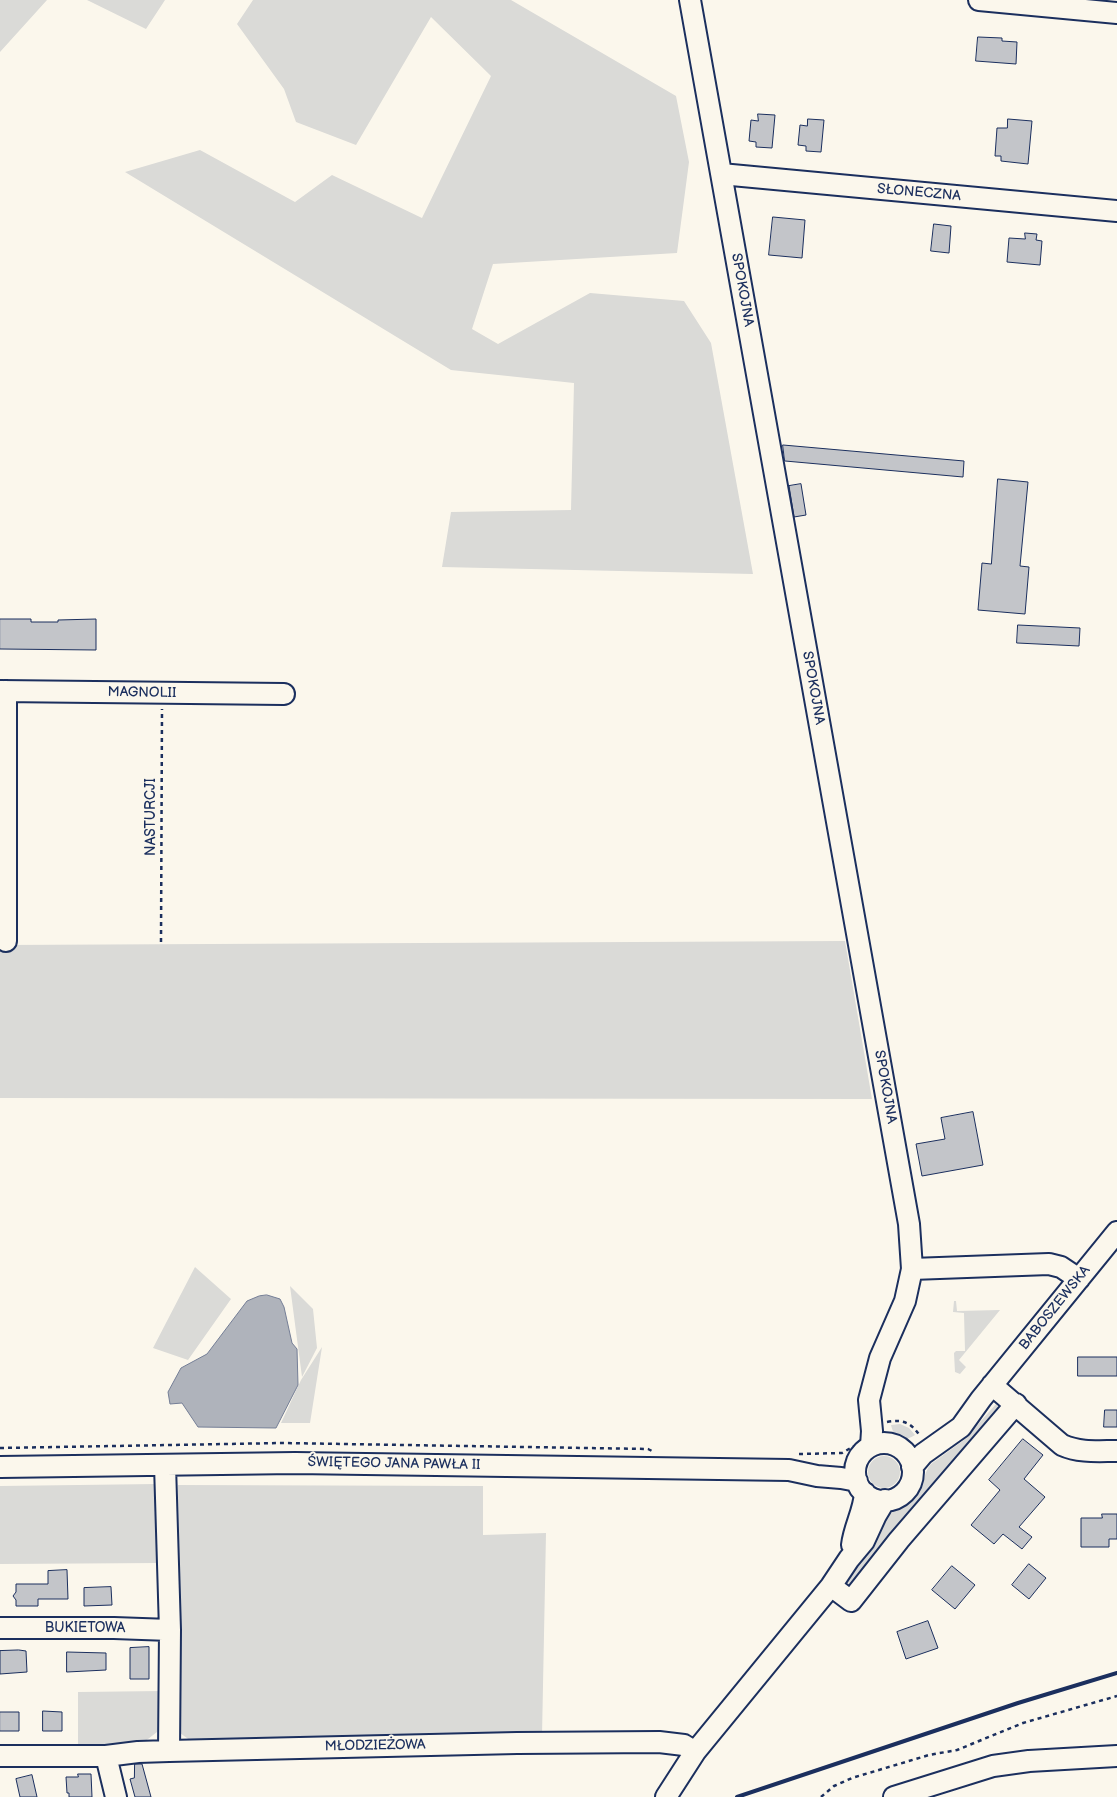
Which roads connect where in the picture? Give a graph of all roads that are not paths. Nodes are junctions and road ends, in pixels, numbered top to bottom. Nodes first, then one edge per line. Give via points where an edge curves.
1 (690, 0) edge
2 (979, 0) edge
3 (1117, 13) edge
4 (721, 174) junction
5 (1117, 211) edge
6 (3, 691) edge
7 (284, 694) dead end
8 (6, 942) dead end
9 (1117, 1232) edge
10 (912, 1269) junction
11 (1079, 1279) junction
12 (992, 1385) junction
13 (1016, 1404) junction
14 (973, 1409) junction
15 (880, 1449) junction
16 (1117, 1451) edge
17 (789, 1462) junction
18 (165, 1465) junction
19 (0, 1467) edge
20 (912, 1467) junction
21 (861, 1487) junction
22 (885, 1500) junction
23 (849, 1559) junction
24 (830, 1586) junction
25 (0, 1628) edge
26 (170, 1630) junction
27 (169, 1751) junction
28 (695, 1752) junction
29 (0, 1756) edge
30 (106, 1756) junction
31 (1117, 1756) edge
32 (116, 1797) edge
33 (666, 1797) edge
34 (894, 1797) edge

1 - 4 street, SPOKOJNA
2 - 3 street
4 - 5 street, SŁONECZNA
4 - 10 street, SPOKOJNA via 906,1204
6 - 7 street, MAGNOLII
6 - 8 street
9 - 11 street, BABOSZEWSKA
10 - 11 street via 1049,1264 1061,1267
10 - 15 street, SPOKOJNA via 905,1301 880,1358 869,1400 878,1423
11 - 12 street, BABOSZEWSKA
12 - 13 street
12 - 14 street, BABOSZEWSKA
13 - 16 street via 1062,1445 1073,1450
13 - 24 street via 851,1601
14 - 15 street, BABOSZEWSKA via 909,1445
14 - 20 street, BABOSZEWSKA via 961,1427 923,1454
15 - 17 street, ŚWIĘTEGO JANA PAWŁA II via 838,1464
15 - 20 street via 910,1460
15 - 21 street via 856,1467
17 - 18 street, ŚWIĘTEGO JANA PAWŁA II
17 - 21 street, ŚWIĘTEGO JANA PAWŁA II via 817,1476 849,1479
18 - 19 street, ŚWIĘTEGO JANA PAWŁA II
18 - 26 street
20 - 22 street via 906,1490 893,1499
21 - 22 street via 870,1497
21 - 23 street via 862,1510
22 - 23 street via 864,1541
23 - 24 street
24 - 28 street
25 - 26 street, BUKIETOWA
26 - 27 street
27 - 28 street, MŁODZIEŻOWA via 659,1742 684,1745
27 - 30 street, MŁODZIEŻOWA
28 - 33 street
29 - 30 street, MŁODZIEŻOWA
30 - 32 street
31 - 34 street via 993,1766

